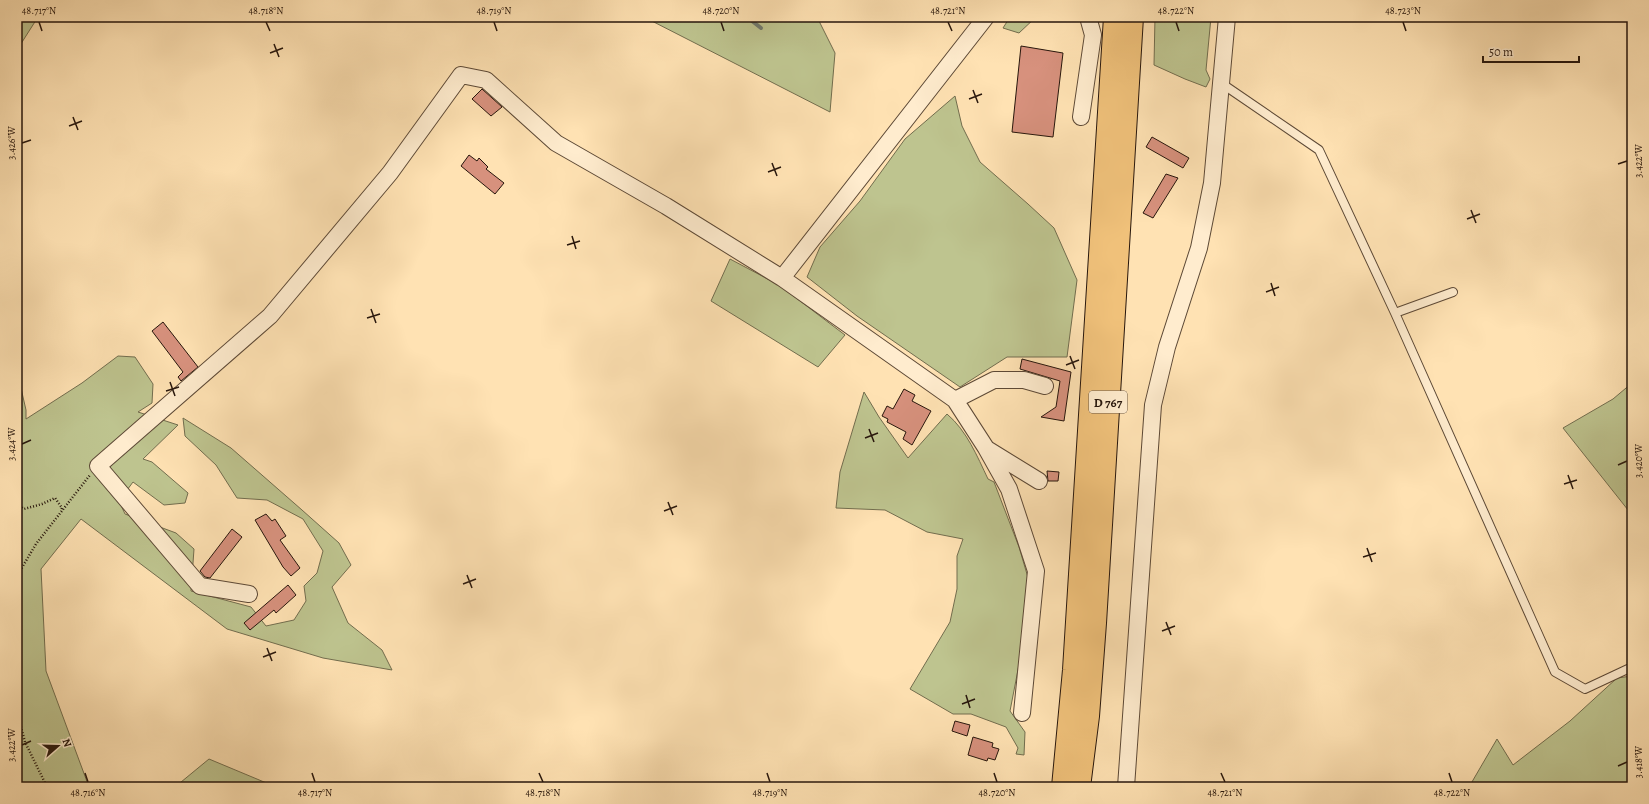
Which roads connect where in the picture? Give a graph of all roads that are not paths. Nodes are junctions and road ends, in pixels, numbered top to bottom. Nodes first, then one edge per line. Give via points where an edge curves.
1 (986, 17) edge
2 (1088, 17) edge
3 (1115, 17) edge
4 (1132, 17) edge
5 (1227, 17) edge
6 (1221, 83) junction
7 (1081, 117) dead end
8 (782, 278) junction
9 (1453, 292) dead end
10 (1395, 313) junction
11 (1045, 386) dead end
12 (955, 400) junction
13 (986, 448) junction
14 (1039, 481) dead end
15 (249, 594) dead end
16 (1632, 667) edge
17 (1022, 713) dead end
18 (1062, 787) edge
19 (1080, 787) edge
20 (1126, 787) edge

1 - 8 street
2 - 7 street via 1093,35
3 - 18 highway, D 767 via 1074,670
4 - 19 highway, D 767 via 1095,623
5 - 6 street
6 - 10 lane via 1319,150
6 - 20 street via 1212,183 1199,248 1167,347 1153,405
8 - 12 street
8 - 15 street via 666,206 556,143 486,80 461,75 390,173 270,316 98,466 200,586
9 - 10 lane
10 - 16 lane via 1555,672 1585,689
11 - 12 street via 1024,380 994,380
12 - 13 street
13 - 14 street
13 - 17 street via 1008,489 1036,571

